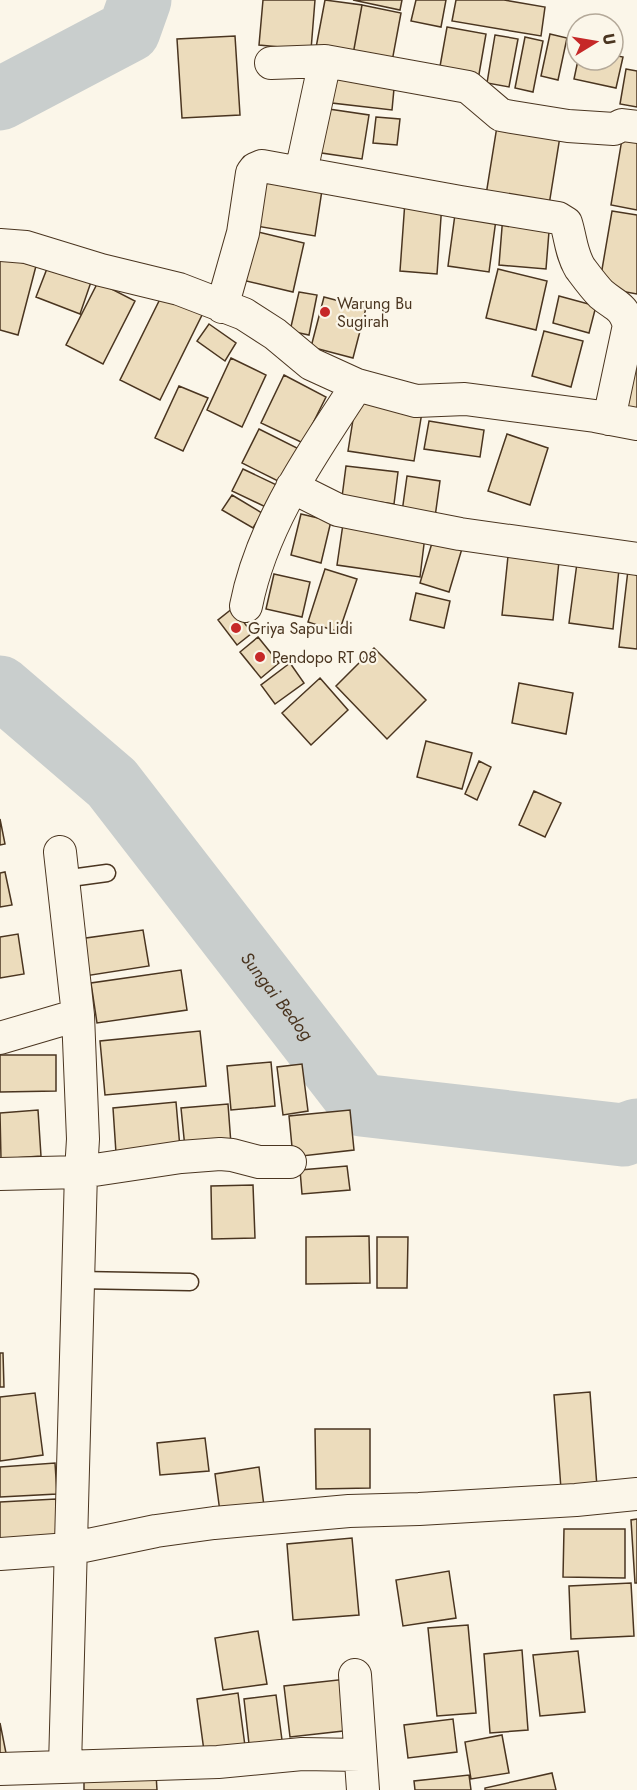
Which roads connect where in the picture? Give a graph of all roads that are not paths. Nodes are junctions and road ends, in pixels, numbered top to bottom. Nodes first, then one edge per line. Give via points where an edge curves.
1 (325, 61) junction
2 (272, 63) dead end
3 (637, 126) edge
4 (301, 172) junction
5 (0, 245) edge
6 (222, 307) junction
7 (357, 385) junction
8 (623, 422) edge
9 (292, 488) junction
10 (637, 559) edge
11 (246, 606) dead end
12 (61, 866) joint
13 (107, 873) dead end
14 (78, 1015) junction
15 (0, 1038) edge
16 (290, 1162) dead end
17 (81, 1172) junction
18 (0, 1174) edge
19 (78, 1280) junction
20 (190, 1282) dead end
21 (637, 1494) edge
22 (69, 1549) junction
23 (0, 1554) edge
24 (355, 1675) dead end
25 (360, 1755) junction
26 (65, 1766) junction
27 (0, 1769) edge
28 (0, 1776) edge
29 (32, 1779) edge
30 (363, 1790) edge

1 - 2 street
1 - 3 street via 468,87 501,115 568,126
1 - 4 street
4 - 6 street via 270,166 255,169 243,233
4 - 8 street via 558,218 566,223 572,253 581,268 602,294 626,314 629,325
5 - 6 street via 26,247 158,283
6 - 7 street via 244,314 311,364
7 - 8 street via 416,401 465,399
7 - 9 street
9 - 10 street via 338,510 460,534
9 - 11 street via 263,544
12 - 13 lane
12 - 14 street
14 - 15 street
14 - 17 street
16 - 17 street via 259,1162 220,1154
17 - 18 street
17 - 19 street
19 - 20 lane
19 - 22 street
21 - 22 street via 214,1523
22 - 23 street
22 - 26 street
24 - 25 street
25 - 26 street via 302,1754 218,1762
25 - 30 street
26 - 29 street
27 - 28 street
27 - 29 street

